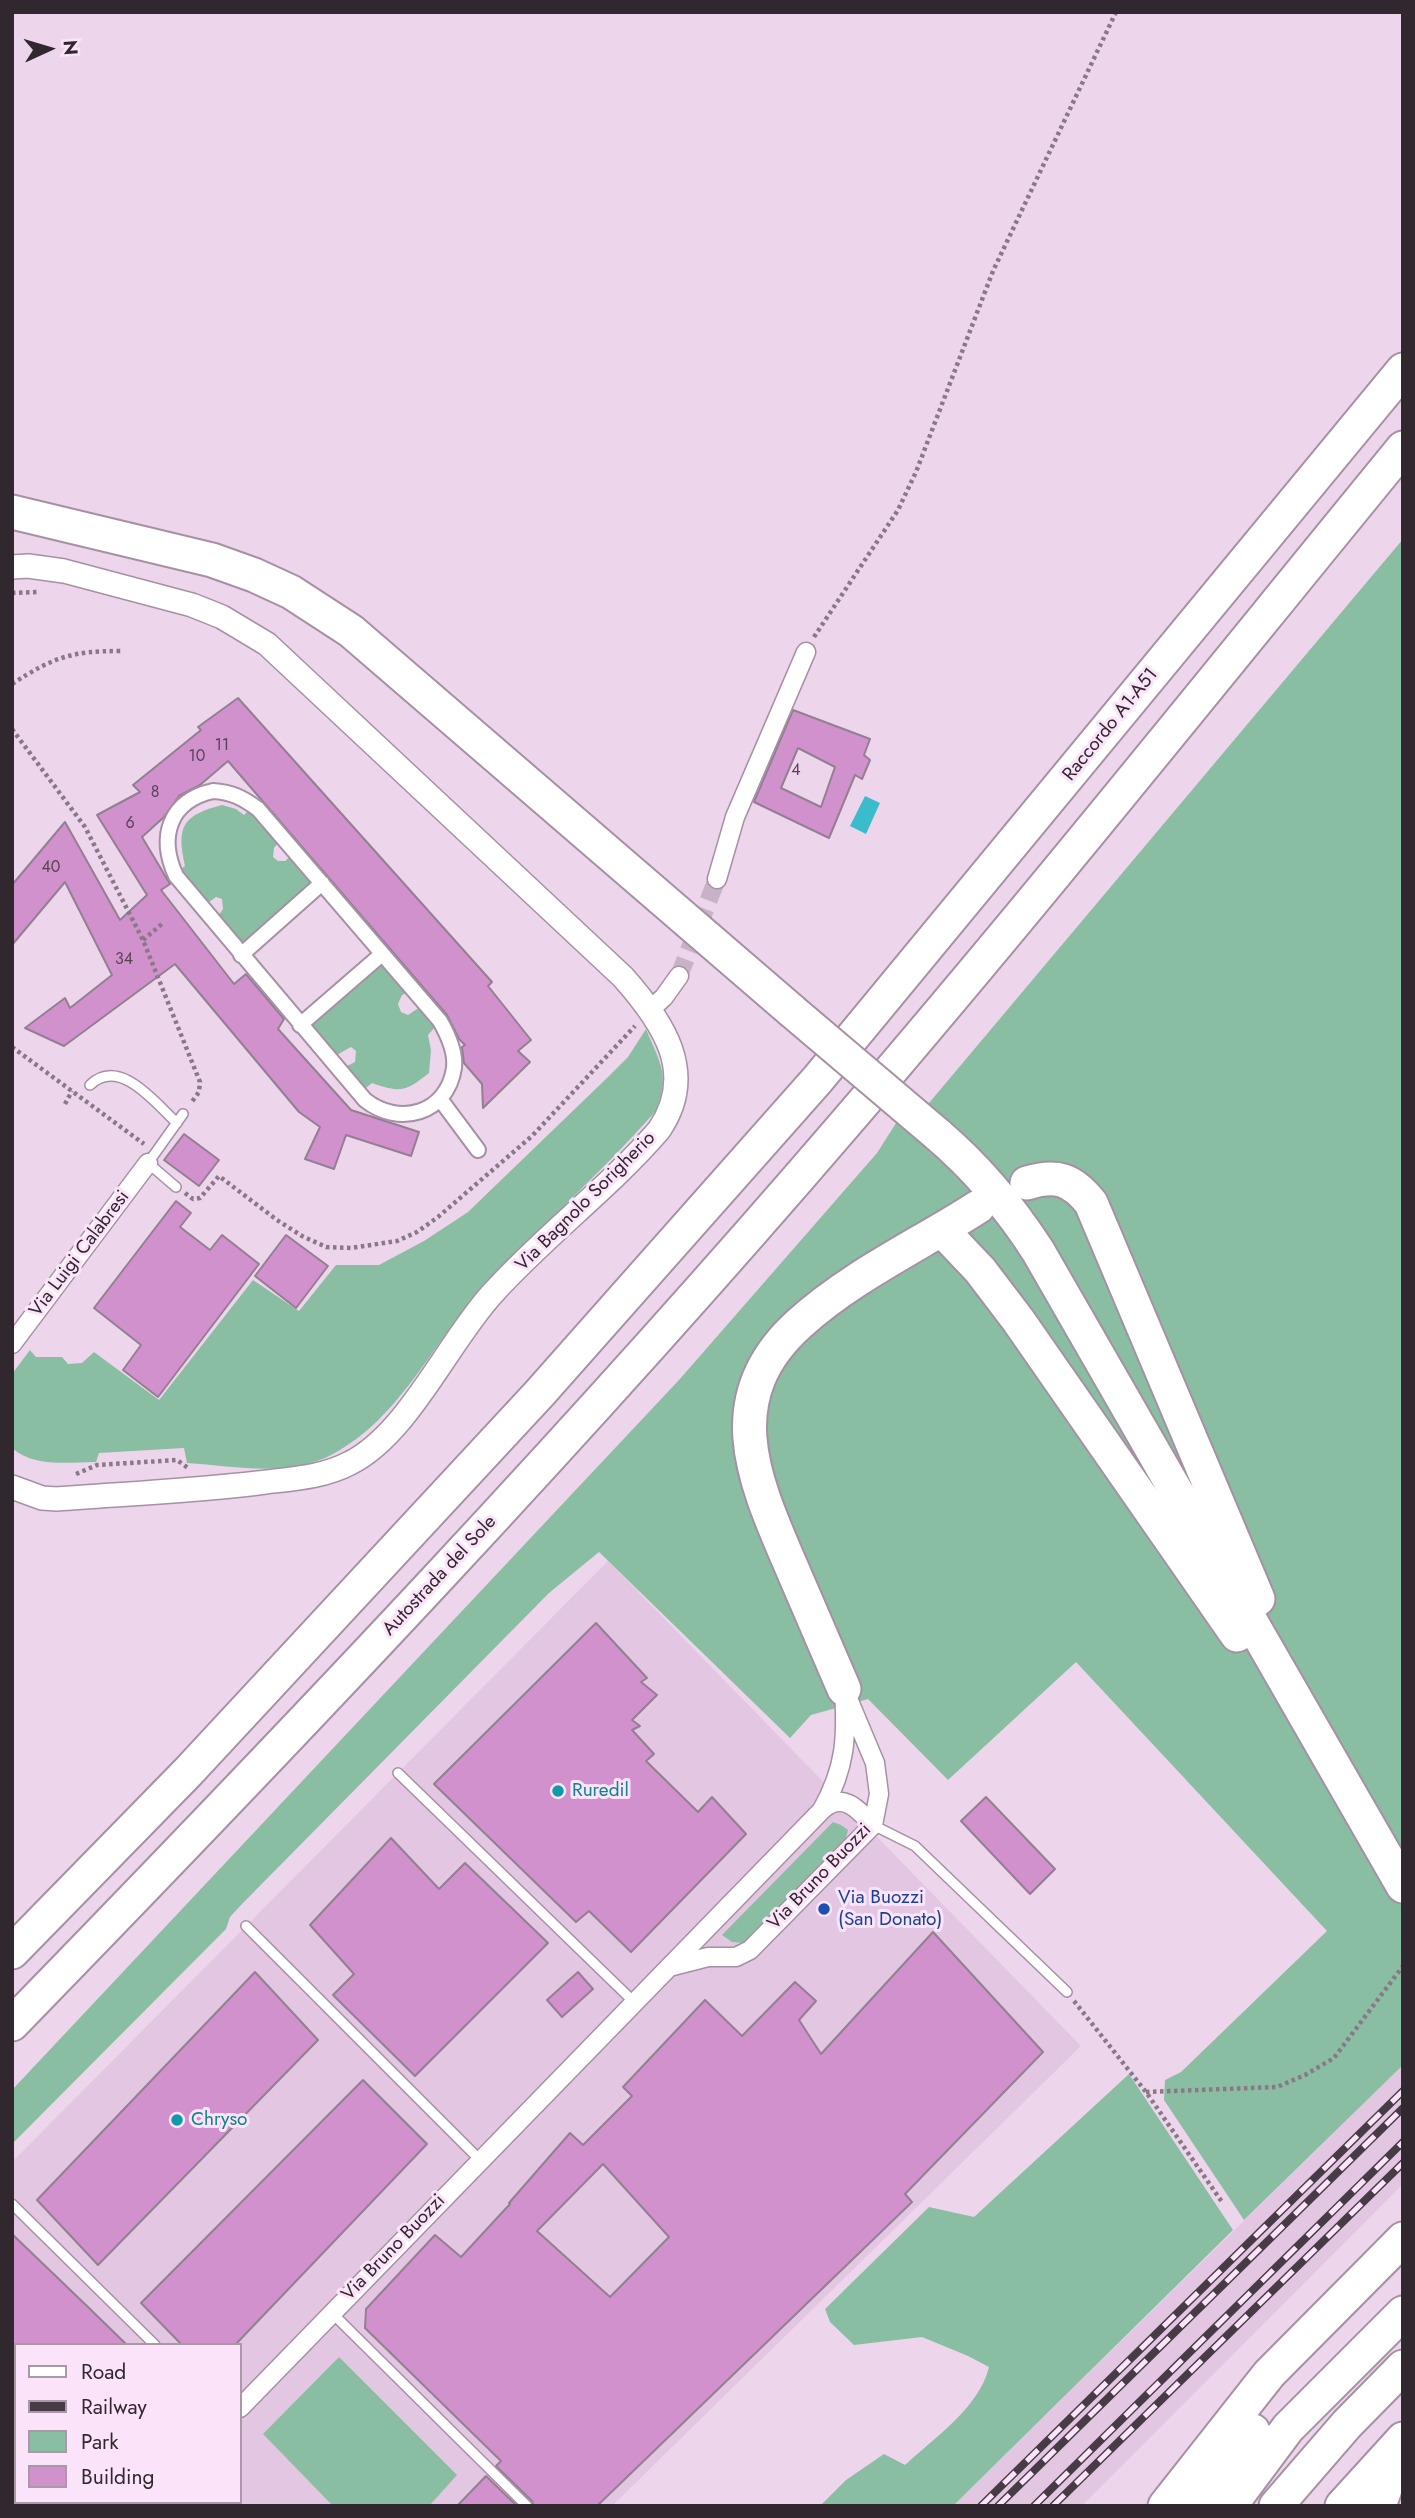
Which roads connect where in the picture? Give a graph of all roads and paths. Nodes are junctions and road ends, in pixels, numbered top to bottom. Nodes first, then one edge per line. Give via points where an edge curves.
1 (1116, 12) edge
2 (1403, 370) edge
3 (1403, 448) edge
4 (15, 512) edge
5 (12, 567) edge
6 (12, 593) edge
7 (47, 593) dead end
8 (121, 651) dead end
9 (806, 652) joint
10 (12, 684) edge
11 (12, 729) edge
12 (717, 879) tunnel mouth
13 (322, 883) junction
14 (163, 923) dead end
15 (143, 940) junction
16 (382, 954) junction
17 (242, 955) junction
18 (679, 976) tunnel mouth
19 (642, 1013) junction
20 (300, 1025) junction
21 (90, 1085) dead end
22 (72, 1091) dead end
23 (440, 1099) junction
24 (65, 1104) dead end
25 (183, 1114) joint
26 (177, 1124) junction
27 (478, 1150) dead end
28 (148, 1163) junction
29 (1027, 1183) dead end
30 (176, 1186) joint
31 (978, 1207) dead end
32 (942, 1230) junction
33 (12, 1344) edge
34 (74, 1475) dead end
35 (12, 1487) edge
36 (212, 1489) junction
37 (844, 1689) junction
38 (1317, 1736) junction
39 (398, 1773) dead end
40 (822, 1810) junction
41 (873, 1825) junction
42 (1403, 1886) edge
43 (715, 1919) junction
44 (246, 1926) dead end
45 (12, 1952) edge
46 (728, 1956) junction
47 (1403, 1966) edge
48 (666, 1969) junction
49 (1067, 1992) joint
50 (634, 2001) junction
51 (12, 2024) edge
52 (1146, 2092) junction
53 (480, 2160) junction
54 (1222, 2202) dead end
55 (12, 2204) edge
56 (1403, 2239) edge
57 (1403, 2266) edge
58 (332, 2313) junction
59 (1403, 2313) edge
60 (153, 2343) edge
61 (1403, 2367) edge
62 (242, 2405) edge
63 (1403, 2439) edge
64 (527, 2506) edge
65 (1165, 2506) edge
66 (1195, 2506) edge
67 (1230, 2506) edge
68 (1276, 2506) edge
69 (1342, 2506) edge
70 (1379, 2506) edge

1 - 9 path via 993,271 898,510
2 - 45 highway, Raccordo A1-A51 via 818,1079 539,1394
3 - 51 highway, Autostrada del Sole via 853,1115 574,1432
4 - 38 highway, bridge via 212,560 254,575 320,609 962,1156 1002,1199 1038,1251
5 - 19 street, Via Bagnolo Sorigherio via 64,571 192,605 267,644 623,977
6 - 7 path
8 - 10 path via 61,656
9 - 12 street via 735,817
11 - 15 path via 85,827
13 - 16 street
13 - 17 street
13 - 17 street via 258,809 242,797 213,791 185,803 175,814 167,836 171,864
14 - 15 path
15 - 25 path via 200,1082 200,1092
16 - 20 street
16 - 23 street via 440,1021 449,1041 454,1067
17 - 20 street
18 - 19 street via 664,997
19 - 30 path via 532,1136 438,1217 397,1241 326,1247 277,1220 219,1176 196,1199
19 - 36 street, Via Bagnolo Sorigherio via 671,1048 676,1071 676,1095 665,1121 491,1294 395,1426 350,1463 322,1474
20 - 23 street via 365,1100 382,1111 418,1113
21 - 26 lane via 108,1076 124,1078
22 - 24 path
23 - 27 street
25 - 26 lane
26 - 28 lane
28 - 30 lane
28 - 33 street, Via Luigi Calabresi
29 - 38 highway via 1053,1178 1067,1182 1091,1203
31 - 32 highway
32 - 37 highway via 850,1285 799,1324 771,1356 757,1381 751,1407 748,1436 754,1472
32 - 38 highway via 1018,1320 1253,1658
34 - 36 path via 97,1465 177,1460
35 - 36 street, Via Bagnolo Sorigherio via 57,1499
37 - 40 street, Via Bruno Buozzi via 846,1731 841,1768
37 - 41 street, Via Bruno Buozzi via 875,1763 878,1794
38 - 42 highway
39 - 50 lane
40 - 41 street via 834,1802 848,1802
40 - 43 street, Via Bruno Buozzi
41 - 46 street, Via Bruno Buozzi via 750,1950
41 - 49 lane via 915,1846
43 - 46 street via 711,1941
43 - 48 street, Via Bruno Buozzi
44 - 53 lane
46 - 48 street, Via Bruno Buozzi
47 - 52 path via 1334,2058 1306,2075 1277,2087
48 - 50 street, Via Bruno Buozzi
49 - 52 path
50 - 53 street, Via Bruno Buozzi
52 - 54 path
53 - 58 street, Via Bruno Buozzi
55 - 60 lane
56 - 65 highway via 1269,2374
57 - 66 highway via 1291,2382
58 - 62 street, Via Bruno Buozzi
58 - 64 lane
59 - 67 highway via 1288,2428
61 - 68 highway
63 - 69 highway
63 - 70 highway

